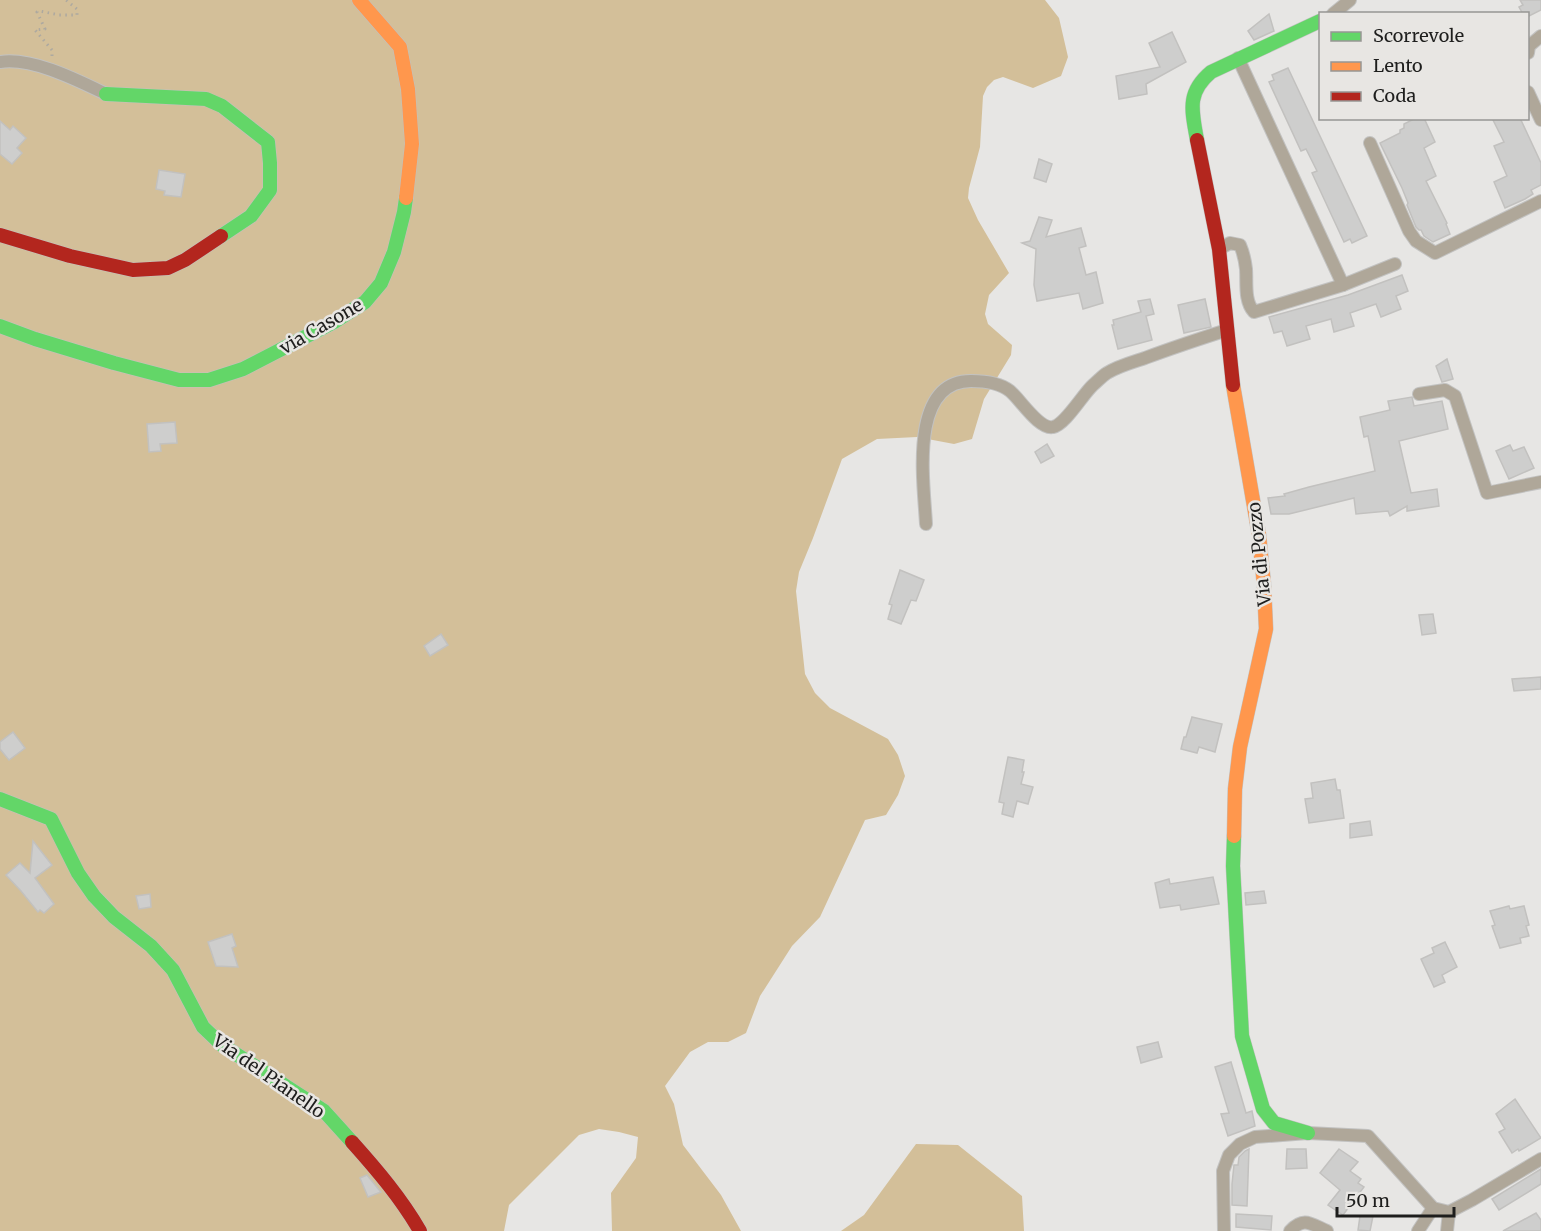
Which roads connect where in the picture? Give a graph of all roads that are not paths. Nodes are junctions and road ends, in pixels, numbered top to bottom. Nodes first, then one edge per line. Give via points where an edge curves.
1 (359, 0) edge
2 (1350, 0) edge
3 (1335, 12) edge
4 (1319, 21) edge
5 (1541, 36) edge
6 (1529, 46) edge
7 (1238, 58) junction
8 (0, 62) edge
9 (106, 94) joint
10 (1529, 96) edge
11 (1541, 120) edge
12 (1370, 143) dead end
13 (1541, 201) edge
14 (0, 235) edge
15 (1219, 249) junction
16 (1395, 264) dead end
17 (1343, 285) junction
18 (0, 326) edge
19 (1227, 330) junction
20 (1419, 394) dead end
21 (1541, 482) edge
22 (926, 524) dead end
23 (0, 799) edge
24 (1308, 1133) junction
25 (1541, 1159) edge
26 (1433, 1208) junction
27 (1449, 1212) junction
28 (420, 1231) edge
29 (1224, 1231) edge
30 (1290, 1231) edge
31 (1327, 1231) edge
32 (1418, 1231) edge
33 (1447, 1231) edge

1 - 18 street, via Casone via 399,47 408,88 412,144 404,212 394,252 381,283 365,302 243,369 209,380 180,380 114,363
2 - 3 street
4 - 7 street, Via di Pozzo
5 - 6 street
7 - 15 street, Via di Pozzo via 1210,72 1192,97
7 - 17 street
8 - 9 street via 33,64
9 - 14 street via 206,99 222,106 268,142 270,190 251,216 168,268 133,270
10 - 11 street
12 - 13 street via 1409,231 1416,242 1435,253
15 - 17 street via 1230,243 1240,245 1249,307 1254,312
15 - 19 street, Via di Pozzo
16 - 17 street
19 - 22 street via 1107,372 1087,390 1061,424 1052,428 1043,426 1000,385 979,381 953,383 942,391 926,422
19 - 24 street, Via di Pozzo via 1259,535 1266,629 1240,747 1235,789 1233,866 1242,1036 1263,1109 1274,1123
20 - 21 street via 1445,390 1455,396 1487,493
23 - 28 street, Via del Pianello via 51,819 94,896 173,970 203,1027 222,1045 324,1111 407,1208
24 - 26 street via 1368,1136
24 - 29 street via 1256,1137 1240,1144 1229,1155 1223,1171
25 - 27 street
26 - 27 street
26 - 32 street
27 - 33 street
30 - 31 street via 1306,1222

